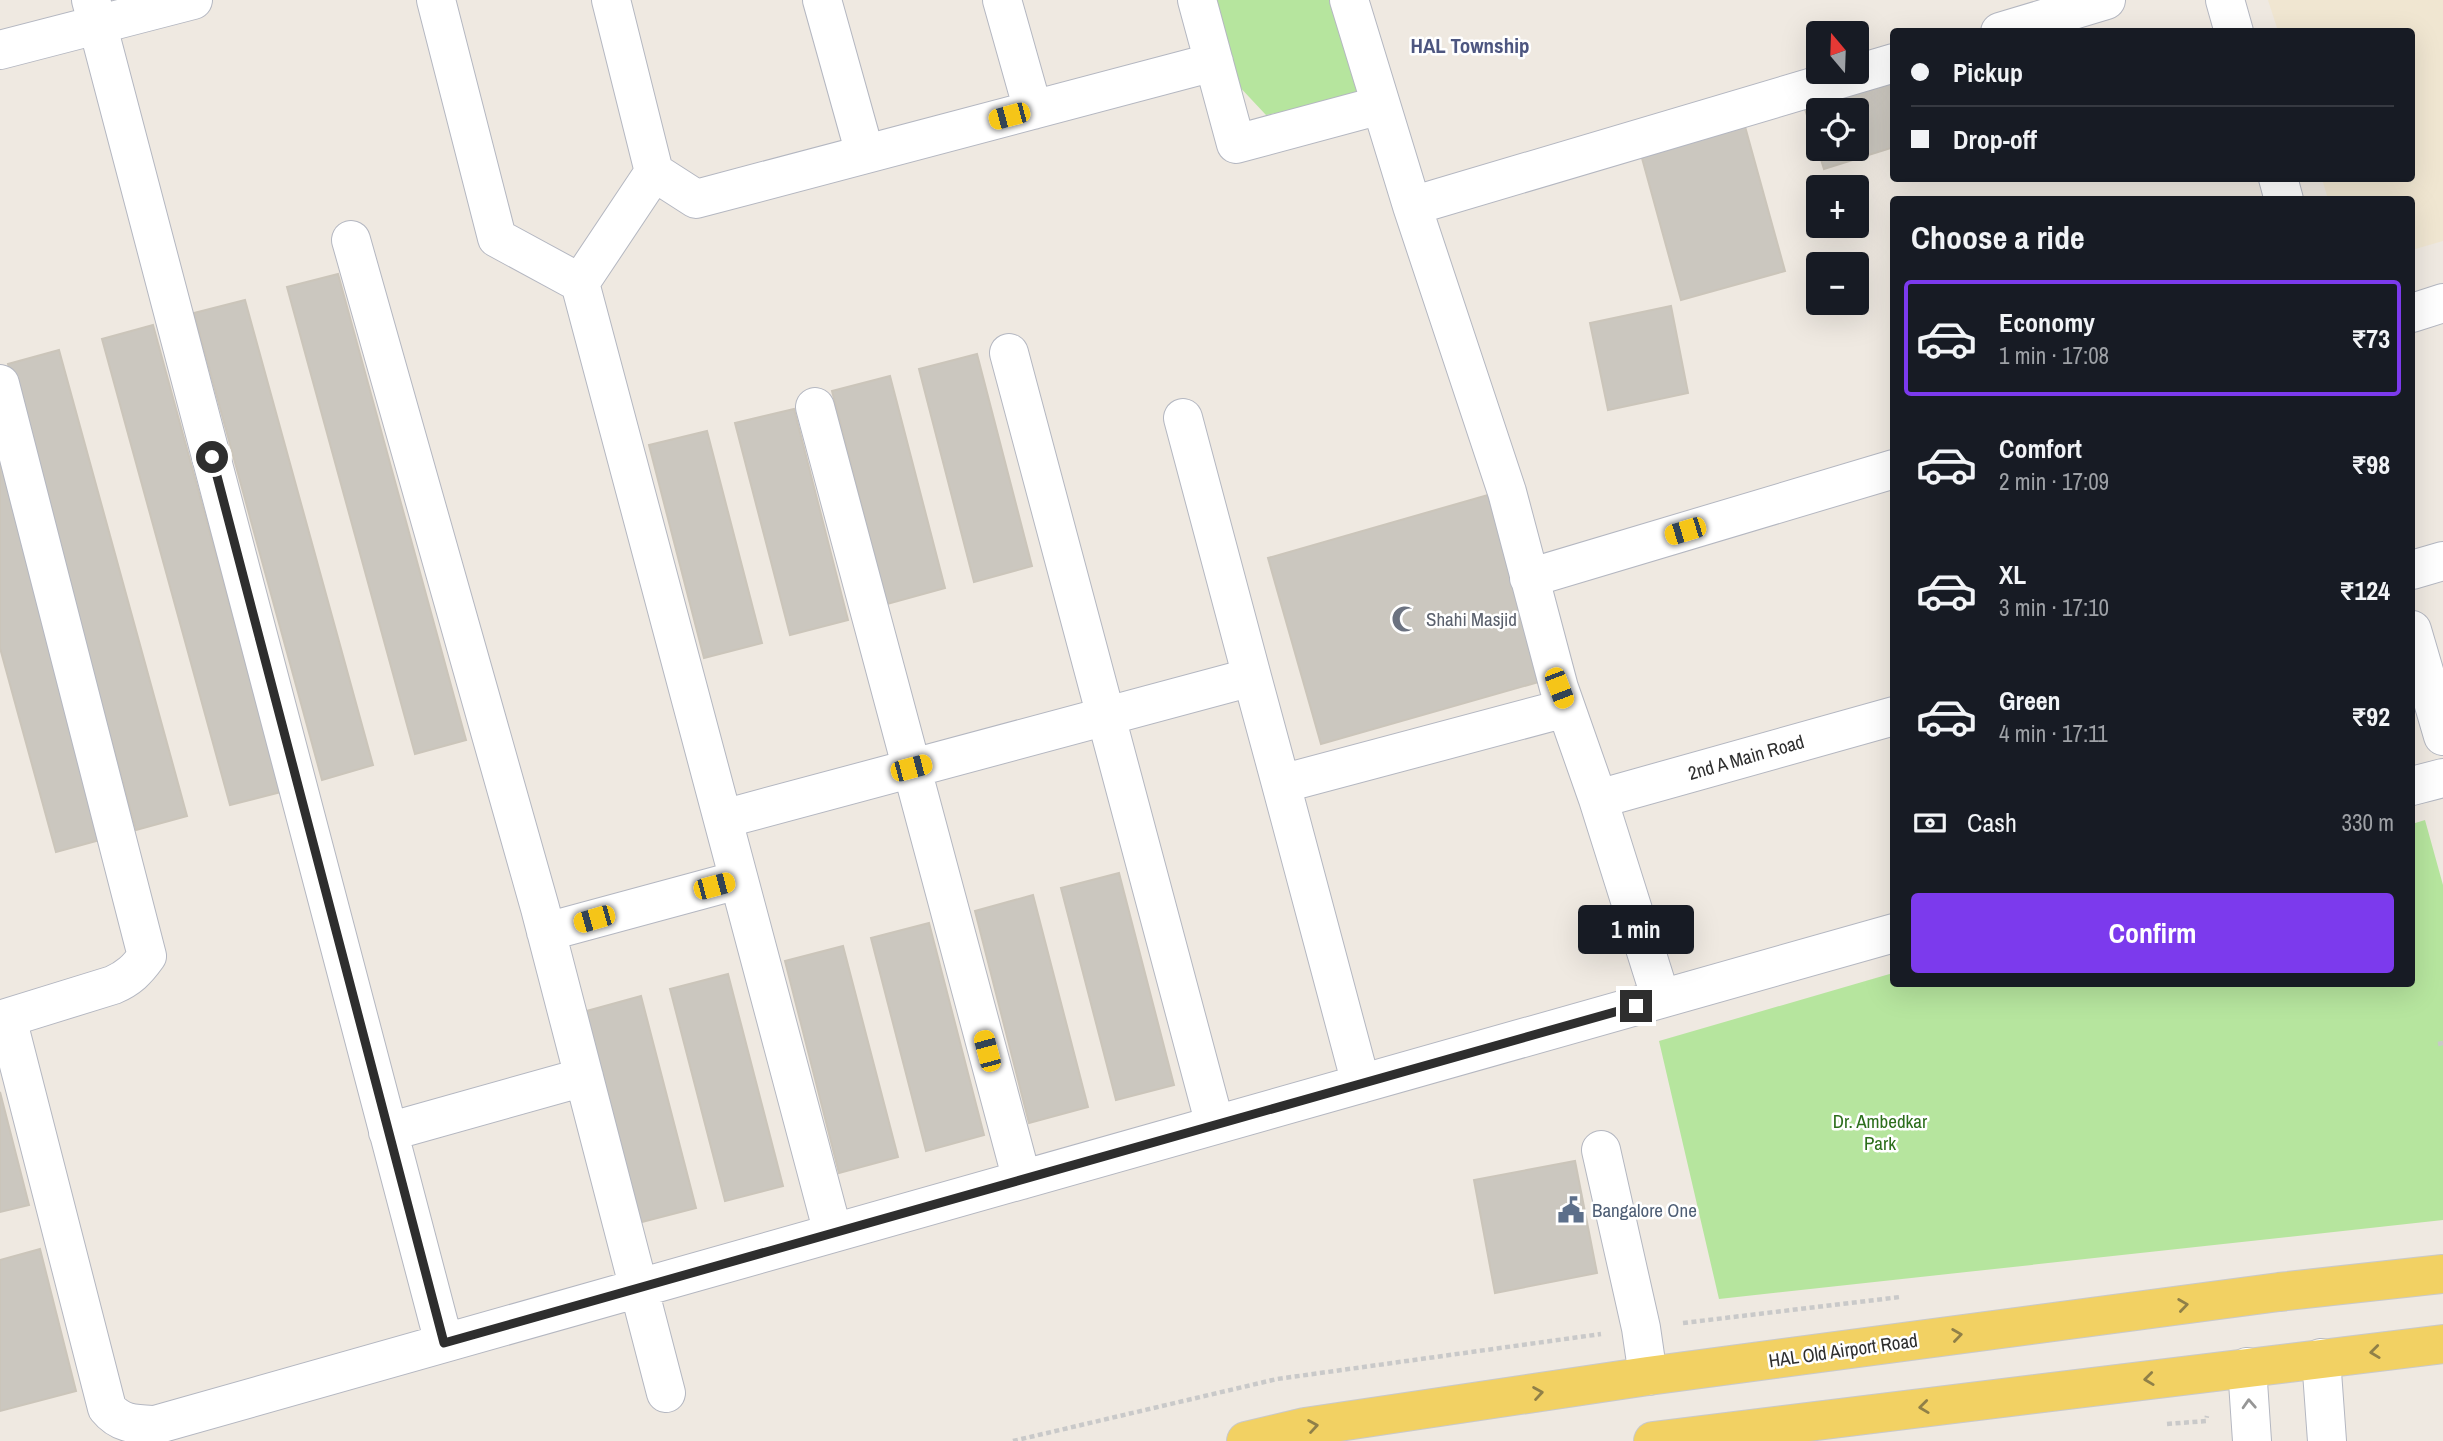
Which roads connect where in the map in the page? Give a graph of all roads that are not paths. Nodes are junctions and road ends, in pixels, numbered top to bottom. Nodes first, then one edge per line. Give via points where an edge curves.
1 (193, 0) edge
2 (436, 0) edge
3 (611, 0) edge
4 (822, 0) edge
5 (1002, 0) edge
6 (1197, 0) edge
7 (1349, 0) edge
8 (2106, 0) edge
9 (2225, 0) edge
10 (95, 12) edge
11 (2013, 28) edge
12 (2233, 28) edge
13 (0, 50) edge
14 (1214, 62) junction
15 (1890, 64) edge
16 (1381, 105) junction
17 (1033, 110) junction
18 (865, 154) junction
19 (654, 172) junction
20 (1412, 206) junction
21 (351, 240) dead end
22 (580, 283) junction
23 (2443, 303) edge
24 (2415, 312) edge
25 (1009, 353) dead end
26 (0, 384) edge
27 (815, 407) dead end
28 (1183, 418) dead end
29 (1890, 470) edge
30 (2443, 561) edge
31 (2415, 569) edge
32 (1529, 578) junction
33 (2415, 640) edge
34 (1252, 677) junction
35 (1566, 708) junction
36 (1106, 716) junction
37 (1890, 717) edge
38 (2443, 736) edge
39 (911, 768) junction
40 (2443, 778) edge
41 (1281, 785) junction
42 (2415, 785) edge
43 (1598, 799) junction
44 (723, 819) junction
45 (738, 880) junction
46 (546, 932) junction
47 (1890, 934) edge
48 (1661, 999) junction
49 (4, 1019) edge
50 (584, 1077) junction
51 (1361, 1084) junction
52 (1215, 1125) junction
53 (388, 1132) junction
54 (1601, 1150) dead end
55 (1022, 1180) junction
56 (833, 1233) junction
57 (2443, 1274) edge
58 (639, 1288) junction
59 (444, 1343) junction
60 (2443, 1344) edge
61 (2321, 1358) junction
62 (2247, 1367) junction
63 (1648, 1376) junction
64 (666, 1393) dead end
65 (1246, 1441) edge
66 (1653, 1441) edge
67 (2252, 1441) edge
68 (2327, 1441) edge

1 - 10 street
2 - 22 street via 497,238
3 - 19 street
4 - 18 street
5 - 17 street
6 - 14 street
7 - 16 street
8 - 11 street
9 - 12 street
10 - 13 street
10 - 53 street
14 - 16 street via 1236,144
14 - 17 street
15 - 20 street
16 - 20 street
17 - 18 street
18 - 19 street via 696,200
19 - 22 street
20 - 32 street via 1507,492
21 - 46 street
22 - 44 street
23 - 24 street
25 - 36 street
26 - 49 street via 147,956 137,970 113,985
27 - 39 street
28 - 34 street
29 - 32 street
30 - 31 street
32 - 35 street
33 - 38 street
34 - 36 street
34 - 41 street
35 - 41 street
35 - 43 street
36 - 39 street
36 - 52 street
37 - 43 street, 2nd A Main Road
39 - 44 street
39 - 55 street
40 - 42 street
41 - 51 street
43 - 48 street
44 - 45 street
45 - 46 street
45 - 56 street
46 - 50 street
47 - 48 street
48 - 51 street
49 - 59 street via 107,1408 116,1419 155,1425
50 - 53 street
50 - 58 street
51 - 52 street
52 - 55 street
53 - 59 street
54 - 63 street
55 - 56 street
56 - 58 street
63 -> 57 main road, HAL Old Airport Road
58 - 59 street
58 - 64 street
60 -> 61 main road
61 - 62 main road
61 - 68 street
62 -> 66 main road
67 -> 62 street
65 -> 63 main road, HAL Old Airport Road via 1305,1427

